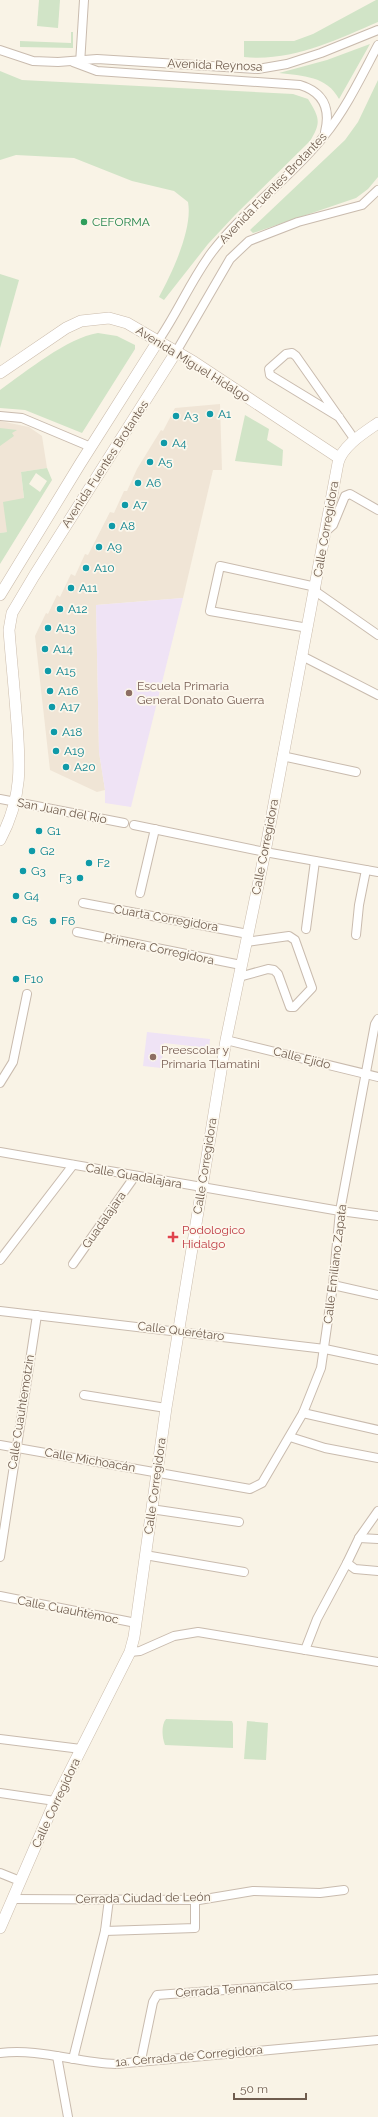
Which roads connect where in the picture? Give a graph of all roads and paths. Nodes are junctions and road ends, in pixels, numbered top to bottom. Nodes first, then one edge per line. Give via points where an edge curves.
1 (84, 0) edge
2 (378, 30) edge
3 (378, 44) edge
4 (0, 50) edge
5 (80, 62) junction
6 (324, 136) junction
7 (378, 190) edge
8 (158, 341) junction
9 (176, 352) junction
10 (0, 373) edge
11 (0, 416) edge
12 (339, 417) junction
13 (378, 423) edge
14 (355, 440) junction
15 (91, 447) junction
16 (339, 458) junction
17 (378, 510) edge
18 (47, 518) junction
19 (63, 529) junction
20 (324, 534) junction
21 (315, 589) junction
22 (0, 595) edge
23 (308, 628) junction
24 (378, 635) edge
25 (302, 656) junction
26 (378, 695) edge
27 (282, 756) junction
28 (356, 772) dead end
29 (0, 799) edge
30 (15, 803) junction
31 (124, 823) dead end
32 (134, 825) dead end
33 (154, 829) junction
34 (0, 840) edge
35 (265, 852) junction
36 (315, 861) junction
37 (366, 870) junction
38 (378, 872) edge
39 (140, 893) dead end
40 (83, 903) dead end
41 (306, 929) dead end
42 (77, 932) dead end
43 (356, 935) dead end
44 (247, 938) junction
45 (241, 965) junction
46 (239, 977) junction
47 (27, 994) dead end
48 (378, 1019) edge
49 (226, 1040) junction
50 (365, 1074) junction
51 (378, 1077) edge
52 (0, 1083) edge
53 (0, 1152) edge
54 (73, 1165) junction
55 (135, 1176) junction
56 (202, 1187) junction
57 (340, 1211) junction
58 (378, 1216) edge
59 (0, 1260) edge
60 (73, 1264) dead end
61 (333, 1285) junction
62 (378, 1295) edge
63 (0, 1311) edge
64 (37, 1315) junction
65 (178, 1330) junction
66 (325, 1349) junction
67 (378, 1360) edge
68 (84, 1395) dead end
69 (166, 1408) junction
70 (302, 1413) junction
71 (378, 1430) edge
72 (290, 1437) junction
73 (0, 1445) edge
74 (15, 1448) junction
75 (378, 1458) edge
76 (157, 1472) junction
77 (250, 1489) joint
78 (151, 1510) junction
79 (378, 1511) edge
80 (239, 1522) dead end
81 (359, 1538) junction
82 (378, 1539) edge
83 (145, 1555) junction
84 (0, 1557) edge
85 (347, 1562) junction
86 (378, 1571) edge
87 (244, 1572) dead end
88 (0, 1596) edge
89 (136, 1623) junction
90 (305, 1650) junction
91 (130, 1652) junction
92 (378, 1662) edge
93 (0, 1739) edge
94 (81, 1749) junction
95 (0, 1793) edge
96 (55, 1801) junction
97 (0, 1872) edge
98 (20, 1882) junction
99 (344, 1890) dead end
100 (13, 1899) junction
101 (109, 1899) junction
102 (195, 1900) junction
103 (0, 1928) edge
104 (105, 1931) junction
105 (378, 1979) edge
106 (378, 2040) edge
107 (0, 2053) edge
108 (57, 2056) junction
109 (73, 2059) junction
110 (141, 2060) junction
111 (68, 2117) edge

1 - 5 street
2 - 5 street, Avenida Reynosa via 287,64 258,68 97,58
3 - 6 street, Avenida Fuentes Brotantes via 340,114
4 - 5 street, Avenida Reynosa via 33,61
5 - 6 street, Avenida Reynosa via 97,71 300,85 311,88 324,103 328,121
6 - 8 street, Avenida Fuentes Brotantes via 247,213 212,253
7 - 9 street, Avenida Fuentes Brotantes via 362,205 298,222 248,241 230,259
8 - 9 street, Avenida Miguel Hidalgo
8 - 10 street, Avenida Miguel Hidalgo via 128,323 110,318 81,321 66,328
8 - 15 street, Avenida Fuentes Brotantes
9 - 16 street, Avenida Miguel Hidalgo
9 - 19 street, Avenida Fuentes Brotantes
11 - 15 street via 22,418
12 - 12 street via 270,375 269,369 286,354 292,353
12 - 14 street
13 - 14 street
14 - 16 street
15 - 18 street, Avenida Fuentes Brotantes
16 - 20 street, Calle Corregidora
17 - 20 street via 350,494 345,496 333,525
18 - 19 street
18 - 22 street, Avenida Fuentes Brotantes
19 - 30 street, Avenida Fuentes Brotantes via 12,613 9,630 20,768
20 - 21 street, Calle Corregidora
21 - 23 street, Calle Corregidora
21 - 23 street via 220,566 210,611
21 - 24 street
23 - 25 street, Calle Corregidora
25 - 26 street
25 - 27 street, Calle Corregidora
27 - 28 street
27 - 35 street, Calle Corregidora
29 - 30 street, San Juan del Río
30 - 31 street, San Juan del Río
30 - 34 street, Avenida Fuentes Brotantes
32 - 33 street
33 - 35 street
33 - 39 street
35 - 36 street
35 - 44 street, Calle Corregidora
36 - 37 street
36 - 41 street
37 - 38 street
37 - 43 street
40 - 44 street, Cuarta Corregidora
42 - 45 street, Primera Corregidora
44 - 45 street, Calle Corregidora
44 - 46 street, Cuarta Corregidora via 289,936 295,940 312,988 294,1007 290,1007 278,974 274,970 268,969
45 - 46 street, Calle Corregidora
46 - 49 street, Calle Corregidora
47 - 52 street via 13,1062
48 - 50 street, Calle Emiliano Zapata
49 - 50 street, Calle Ejido
49 - 56 street, Calle Corregidora
50 - 51 street, Calle Ejido
50 - 57 street, Calle Emiliano Zapata
53 - 54 street, Calle Guadalajara
54 - 55 street, Calle Guadalajara
54 - 59 street
55 - 56 street, Calle Guadalajara
55 - 60 street, Guadalajara
56 - 57 street, Calle Guadalajara
56 - 65 street, Calle Corregidora
57 - 58 street, Calle Guadalajara
57 - 61 street, Calle Emiliano Zapata
61 - 62 street
61 - 66 street, Calle Emiliano Zapata
63 - 64 street, Calle Querétaro
64 - 65 street, Calle Querétaro
64 - 74 street, Calle Cuauhtemotzin
65 - 66 street, Calle Querétaro
65 - 69 street, Calle Corregidora
66 - 67 street, Calle Querétaro
66 - 70 street, Calle Emiliano Zapata via 321,1368
68 - 69 street
69 - 76 street, Calle Corregidora
70 - 71 street
70 - 72 street, Calle Emiliano Zapata
72 - 75 street via 325,1448
72 - 77 street, Calle Emiliano Zapata via 262,1483
73 - 74 street, Calle Michoacán
74 - 76 street, Calle Michoacán
74 - 84 street, Calle Cuauhtemotzin
76 - 77 street, Calle Michoacán
76 - 78 street, Calle Corregidora
78 - 80 street
78 - 83 street, Calle Corregidora
79 - 81 street
81 - 82 street
81 - 85 street
83 - 87 street
83 - 89 street, Calle Corregidora
85 - 86 street via 355,1569
85 - 90 street via 317,1619
88 - 89 street, Calle Cuauhtémoc
89 - 91 street, Calle Corregidora
90 - 91 street via 198,1632 174,1636 140,1651
90 - 92 street
91 - 94 street, Calle Corregidora
93 - 94 street
94 - 96 street, Calle Corregidora
95 - 96 street
96 - 98 street, Calle Corregidora
97 - 98 street
98 - 100 street, Calle Corregidora
99 - 102 street, Cerrada Ciudad de León via 320,1893 253,1891
100 - 101 street, Cerrada Ciudad de León
100 - 103 street, Calle Corregidora
101 - 102 street, Cerrada Ciudad de León
101 - 104 street
102 - 104 street via 195,1928
104 - 109 street
105 - 110 street, Cerrada Tennancalco via 157,1995 153,2002
106 - 110 street, 1a. Cerrada de Corregidora
107 - 108 street, 1a. Cerrada de Corregidora via 33,2052
108 - 109 street, 1a. Cerrada de Corregidora
108 - 111 street
109 - 110 street, 1a. Cerrada de Corregidora via 108,2064

